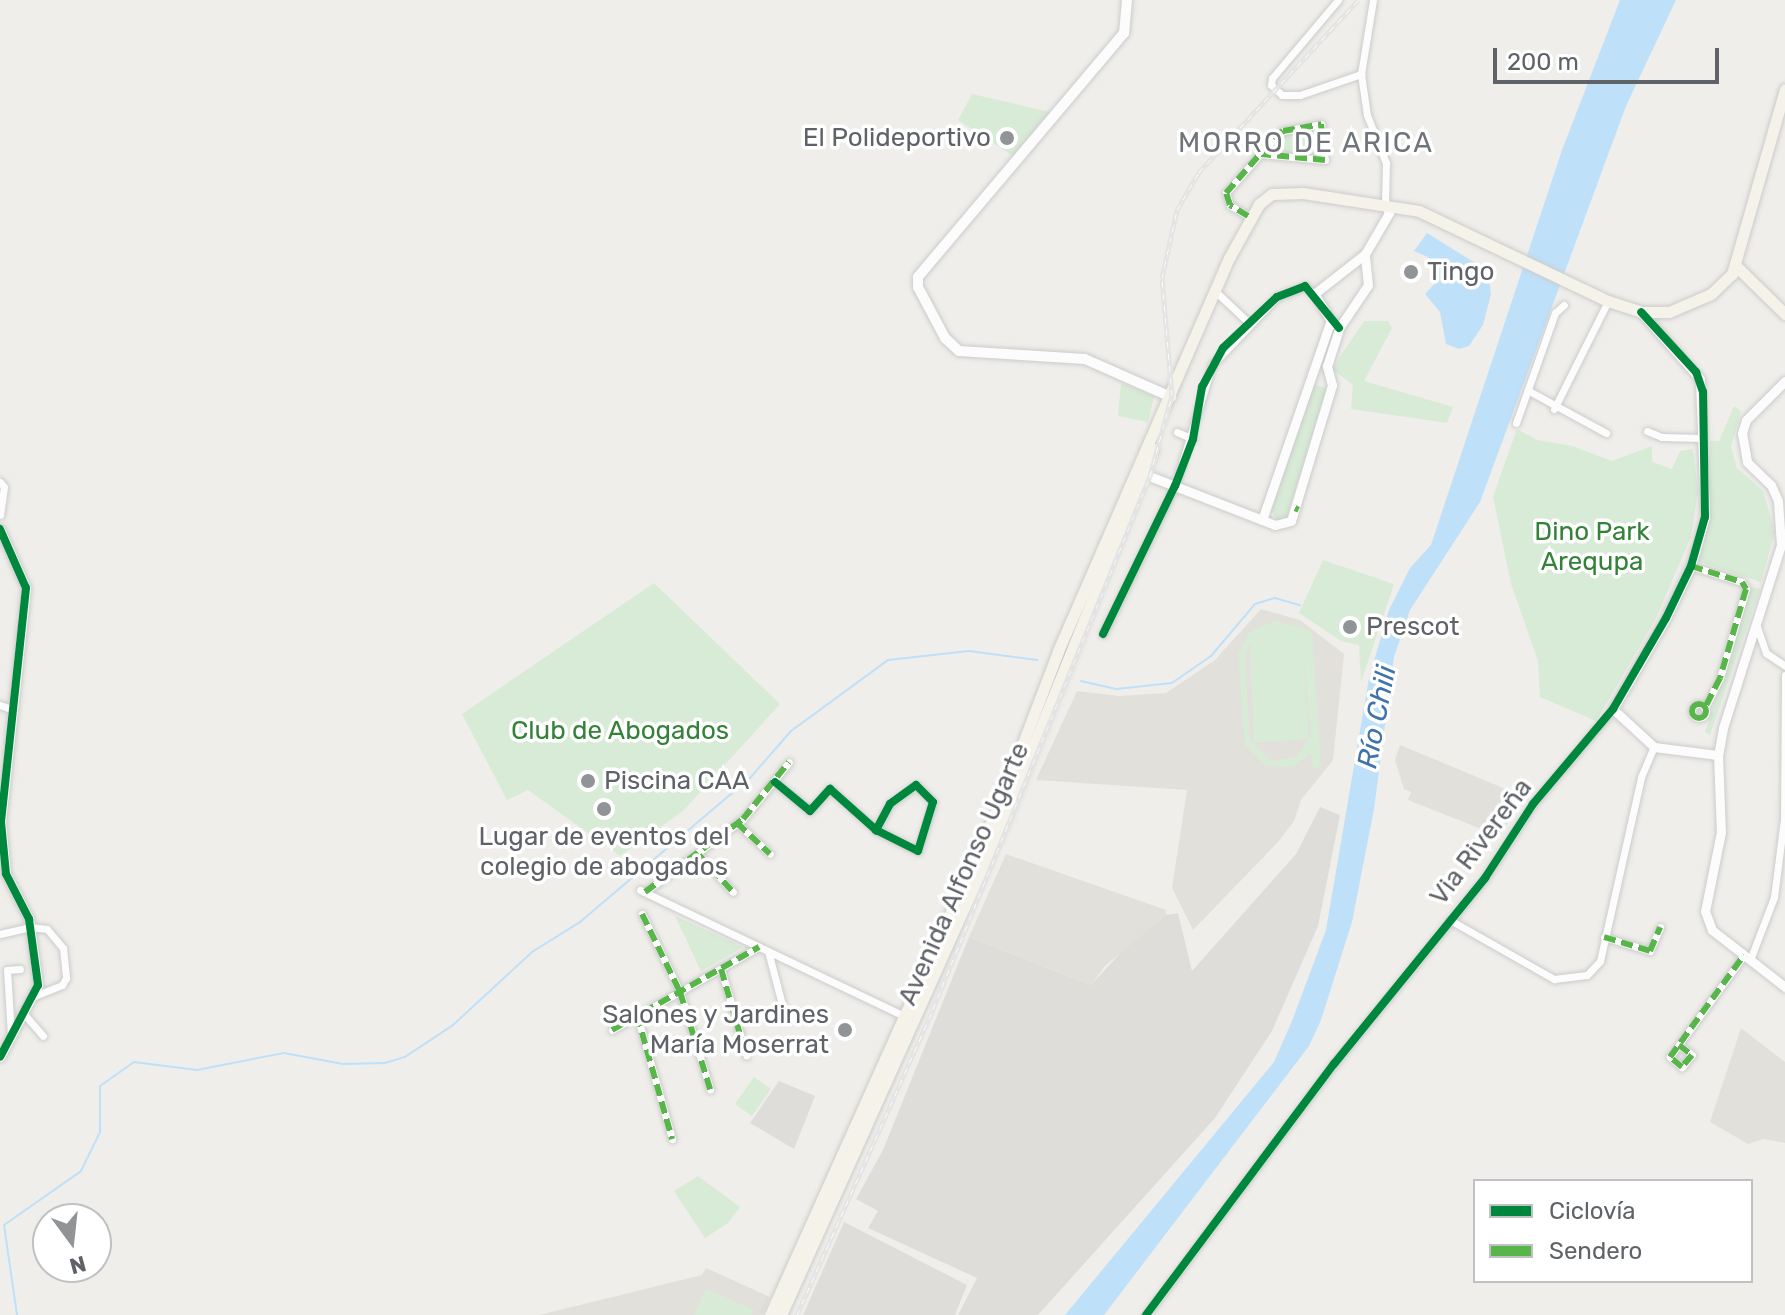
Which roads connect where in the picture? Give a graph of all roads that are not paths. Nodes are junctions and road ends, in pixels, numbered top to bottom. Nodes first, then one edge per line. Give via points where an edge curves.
1 (1127, 0) edge
2 (1338, 0) edge
3 (1373, 0) edge
4 (1361, 74) junction
5 (1785, 89) edge
6 (1261, 154) junction
7 (1385, 203) junction
8 (1248, 216) junction
9 (1365, 254) junction
10 (1736, 266) junction
11 (1215, 291) junction
12 (1314, 294) junction
13 (1608, 301) junction
14 (1564, 305) dead end
15 (1641, 312) junction
16 (1785, 314) edge
17 (1248, 322) junction
18 (1330, 322) junction
19 (1339, 328) junction
20 (1312, 369) junction
21 (1328, 371) junction
22 (1785, 381) edge
23 (1529, 391) junction
24 (1171, 397) junction
25 (1554, 409) junction
26 (1516, 423) dead end
27 (1647, 431) dead end
28 (1177, 432) dead end
29 (1606, 433) dead end
30 (1706, 438) junction
31 (1193, 439) junction
32 (1141, 473) junction
33 (0, 482) edge
34 (1175, 486) junction
35 (0, 515) edge
36 (1262, 520) junction
37 (0, 529) edge
38 (1691, 566) junction
39 (1757, 627) junction
40 (1103, 634) dead end
41 (1785, 666) edge
42 (1785, 675) edge
43 (0, 705) edge
44 (1705, 708) dead end
45 (11, 709) junction
46 (1613, 709) junction
47 (1654, 747) junction
48 (1718, 755) junction
49 (789, 762) dead end
50 (775, 782) junction
51 (737, 823) junction
52 (876, 830) junction
53 (770, 854) dead end
54 (699, 855) junction
55 (733, 892) dead end
56 (642, 914) dead end
57 (1450, 920) junction
58 (30, 927) junction
59 (1660, 927) dead end
60 (0, 934) edge
61 (1604, 937) junction
62 (759, 947) junction
63 (768, 951) junction
64 (1747, 957) junction
65 (20, 969) dead end
66 (721, 969) junction
67 (1785, 987) edge
68 (680, 992) junction
69 (35, 996) junction
70 (783, 1008) dead end
71 (24, 1014) junction
72 (637, 1015) junction
73 (906, 1017) junction
74 (612, 1030) dead end
75 (11, 1035) junction
76 (43, 1036) dead end
77 (1679, 1045) dead end
78 (746, 1055) dead end
79 (0, 1057) edge
80 (710, 1089) dead end
81 (672, 1139) dead end
82 (770, 1315) edge
83 (781, 1315) edge
84 (1146, 1315) edge

1 - 24 main road via 1124,33 918,277 918,287 945,338 959,351 1085,359
2 - 4 street via 1271,85 1282,95 1300,95
3 - 4 street
4 - 7 street via 1367,115 1386,163
5 - 10 main road
6 - 6 street via 1325,160 1321,124 1283,131
6 - 8 street via 1226,193 1230,205
7 - 8 main road via 1272,194
7 - 9 street via 1389,213
7 - 13 main road via 1419,211
8 - 11 main road, Avenida Alfonso Ugarte
9 - 12 street
9 - 19 street via 1368,285
10 - 15 main road via 1726,283 1696,302 1669,312
10 - 16 main road
11 - 17 street
11 - 24 main road, Avenida Alfonso Ugarte
12 - 17 street via 1305,286 1291,290
12 - 18 street
13 - 15 main road
13 - 25 street
14 - 23 street via 1555,313
15 - 30 street, Via Rivereña via 1700,379
17 - 31 street via 1212,365 1202,387
18 - 19 street
18 - 20 street
19 - 21 street
20 - 21 street
20 - 36 street
21 - 36 street via 1332,385 1297,509 1291,521 1275,525
22 - 39 street via 1754,411 1742,433 1742,451 1771,485 1782,525
23 - 25 street
23 - 26 street
24 - 32 main road, Avenida Alfonso Ugarte
25 - 29 street
27 - 30 street via 1662,437
28 - 31 street
30 - 38 street, Via Rivereña via 1705,517
31 - 34 street
32 - 34 street
32 - 73 main road, Avenida Alfonso Ugarte via 1056,671 1004,819
33 - 35 street
34 - 36 street
34 - 40 street
37 - 45 street via 26,588
38 - 44 street via 1742,582 1746,589 1720,678
38 - 46 street, Via Rivereña
39 - 41 street via 1766,653
39 - 48 street
42 - 64 street via 1784,819 1774,897
43 - 45 street
45 - 58 street via 1,811 6,874
46 - 47 street
46 - 57 street, Via Rivereña via 1533,804 1485,878
47 - 48 street
47 - 61 street via 1641,777
48 - 64 street via 1721,832 1707,922
49 - 50 street
50 - 51 street
50 - 52 street via 810,811 830,789
51 - 53 street
51 - 54 street
52 - 52 street via 918,851 933,802 916,785 890,804
54 - 55 street
54 - 62 street via 643,891
56 - 68 street
57 - 61 street via 1554,979 1587,975 1600,961
57 - 84 street, Via Rivereña
58 - 60 street
58 - 69 street
58 - 69 street via 55,935 63,948 66,978 62,985
59 - 61 street via 1650,951
62 - 63 street
62 - 66 street
63 - 70 street
63 - 73 street
64 - 67 street
64 - 77 street
65 - 75 street via 7,970
66 - 68 street
66 - 78 street
68 - 72 street
68 - 80 street
69 - 71 street
71 - 75 street
71 - 76 street
72 - 74 street
72 - 81 street
73 - 82 main road, Avenida Alfonso Ugarte
73 - 83 main road, Avenida Alfonso Ugarte
75 - 79 street

